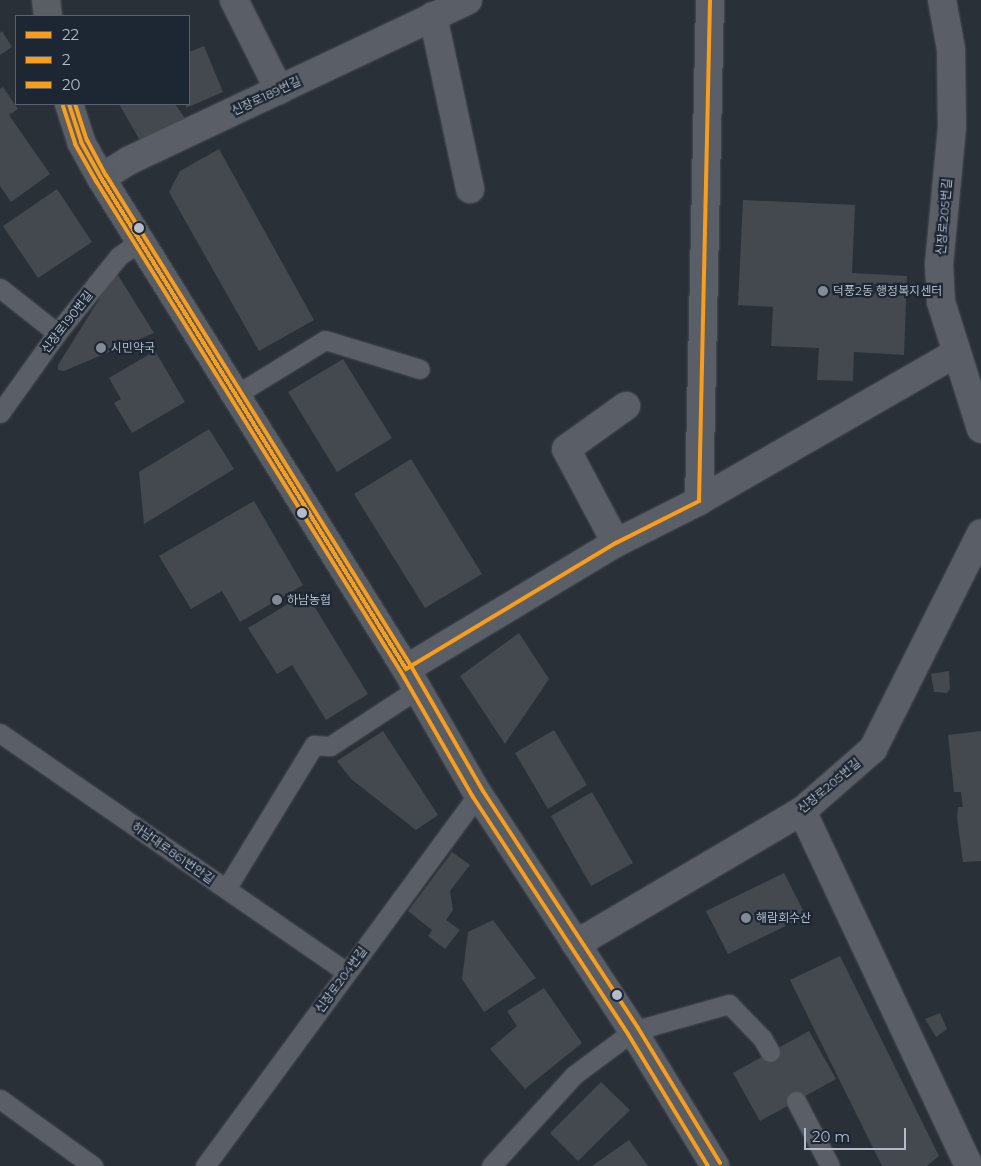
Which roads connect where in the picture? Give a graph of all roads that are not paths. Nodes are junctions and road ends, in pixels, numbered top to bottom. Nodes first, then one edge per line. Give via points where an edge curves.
1 (46, 0) edge
2 (234, 0) edge
3 (468, 0) edge
4 (710, 0) edge
5 (942, 0) edge
6 (48, 15) edge
7 (432, 16) junction
8 (279, 90) junction
9 (69, 105) edge
10 (101, 178) junction
11 (470, 189) dead end
12 (142, 240) junction
13 (0, 288) edge
14 (57, 333) junction
15 (955, 354) junction
16 (420, 369) dead end
17 (237, 394) junction
18 (626, 406) dead end
19 (0, 413) edge
20 (981, 429) edge
21 (699, 501) junction
22 (981, 533) edge
23 (616, 543) junction
24 (412, 679) junction
25 (0, 733) edge
26 (478, 794) junction
27 (802, 811) junction
28 (226, 889) junction
29 (576, 944) junction
30 (347, 972) junction
31 (633, 1031) junction
32 (770, 1052) dead end
33 (0, 1099) edge
34 (796, 1101) dead end
35 (93, 1166) edge
36 (205, 1166) edge
37 (490, 1166) edge
38 (715, 1166) edge
39 (830, 1166) edge
40 (969, 1166) edge

1 - 6 street
2 - 8 street
3 - 7 street, 신장로189번길
4 - 21 street
5 - 15 street, 신장로205번길 via 951,49 952,127 939,264 940,302
7 - 8 street, 신장로189번길
7 - 11 street
8 - 10 street, 신장로189번길 via 128,161
9 - 10 street via 81,142
10 - 12 street
12 - 14 lane, 신장로190번길 via 119,256
12 - 17 street
13 - 14 lane
14 - 19 lane, 신장로190번길
15 - 20 street, 신장로205번길
15 - 21 street
16 - 17 lane via 325,340
17 - 24 street
18 - 23 street via 566,449
21 - 23 street
22 - 27 street, 신장로205번길 via 873,749
23 - 24 street
24 - 26 street
24 - 28 lane via 330,746 314,745
25 - 28 lane, 하남대로861번안길
26 - 29 street
26 - 30 lane, 신장로204번길
27 - 29 street, 신장로205번길
27 - 40 street
28 - 30 lane, 하남대로861번안길
29 - 31 street
30 - 36 lane, 신장로204번길
31 - 32 lane via 729,1004 762,1038
31 - 37 lane via 574,1075
31 - 38 street
33 - 35 lane
34 - 39 lane

